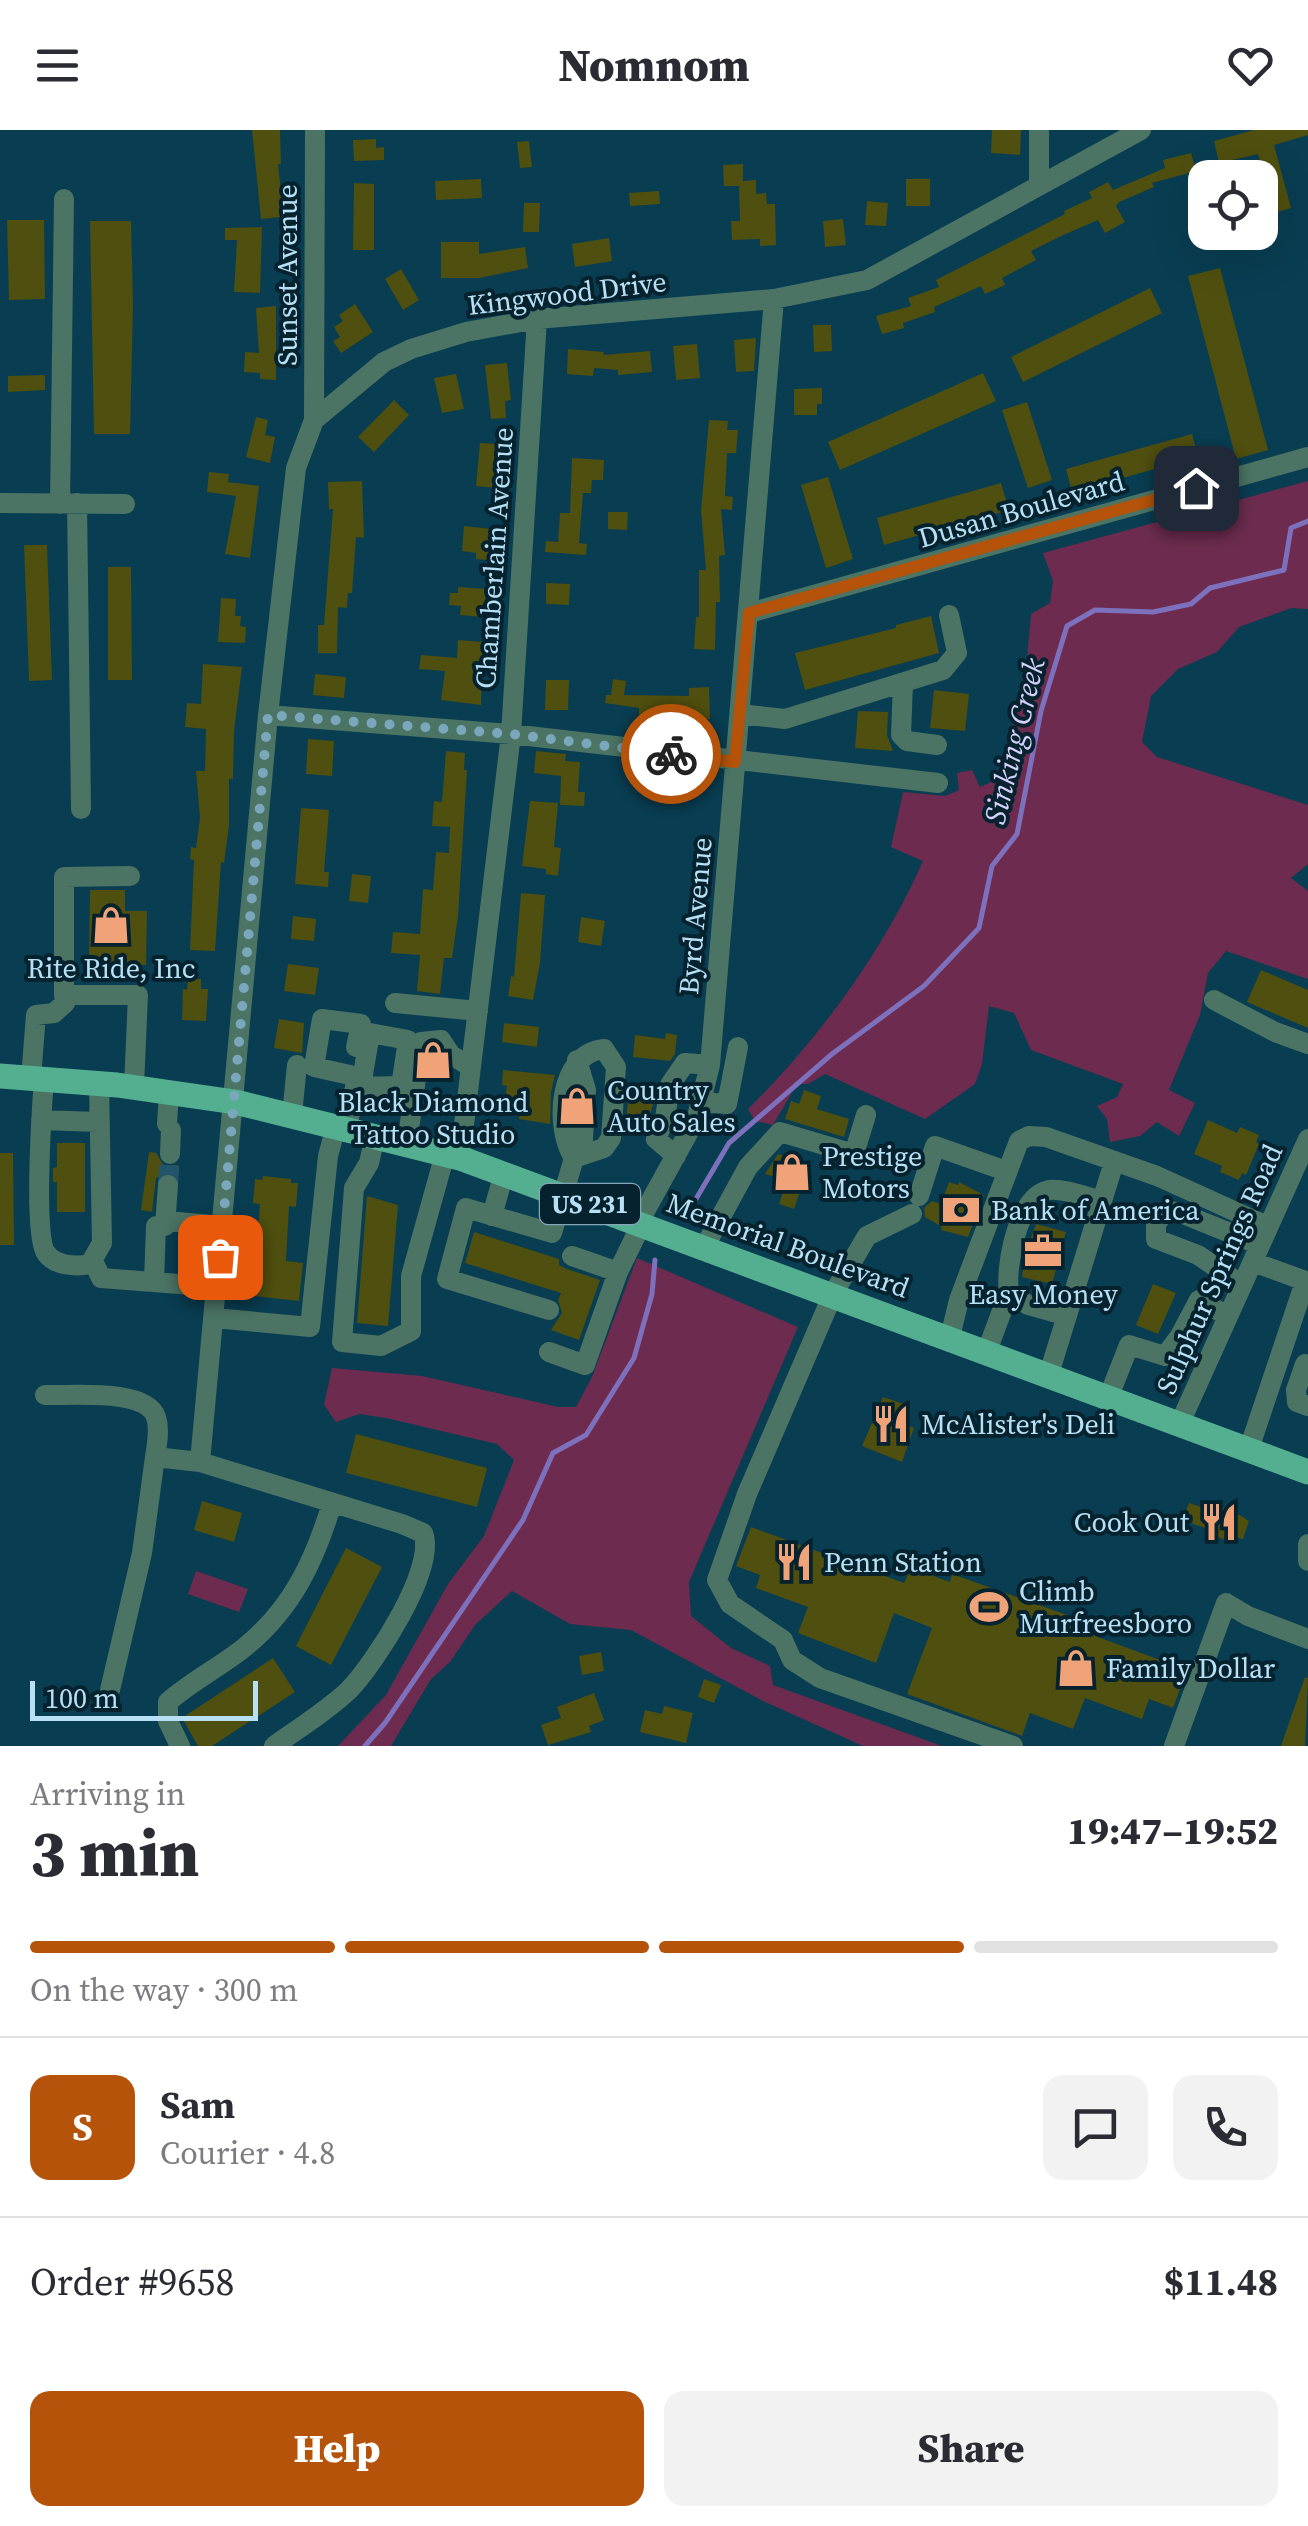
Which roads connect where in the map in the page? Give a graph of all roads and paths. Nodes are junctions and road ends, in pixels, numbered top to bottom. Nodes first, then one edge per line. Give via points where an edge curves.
1 (315, 130) edge
2 (1040, 130) edge
3 (1141, 130) edge
4 (1039, 184) junction
5 (64, 199) dead end
6 (774, 299) junction
7 (537, 319) junction
8 (314, 420) junction
9 (1308, 457) edge
10 (0, 503) edge
11 (69, 503) junction
12 (124, 504) dead end
13 (749, 613) junction
14 (949, 615) dead end
15 (902, 682) junction
16 (740, 714) junction
17 (268, 715) junction
18 (511, 734) junction
19 (936, 745) dead end
20 (735, 762) junction
21 (938, 783) dead end
22 (80, 809) dead end
23 (130, 876) dead end
24 (64, 995) junction
25 (1214, 1000) dead end
26 (395, 1003) dead end
27 (478, 1010) junction
28 (1308, 1044) edge
29 (738, 1047) dead end
30 (297, 1065) dead end
31 (710, 1065) junction
32 (471, 1066) junction
33 (0, 1076) edge
34 (38, 1078) junction
35 (99, 1083) junction
36 (355, 1083) dead end
37 (134, 1087) junction
38 (169, 1092) junction
39 (235, 1102) junction
40 (701, 1102) junction
41 (866, 1115) dead end
42 (292, 1116) junction
43 (42, 1120) junction
44 (98, 1122) junction
45 (341, 1127) junction
46 (375, 1136) junction
47 (1308, 1139) edge
48 (407, 1144) junction
49 (170, 1154) tunnel mouth
50 (452, 1156) junction
51 (676, 1156) junction
52 (578, 1157) junction
53 (1114, 1162) junction
54 (1006, 1170) junction
55 (504, 1174) junction
56 (168, 1185) tunnel mouth
57 (562, 1194) junction
58 (1102, 1201) junction
59 (492, 1216) junction
60 (640, 1222) junction
61 (167, 1224) junction
62 (224, 1226) junction
63 (1260, 1244) junction
64 (705, 1246) junction
65 (572, 1256) dead end
66 (93, 1261) junction
67 (618, 1272) junction
68 (154, 1281) junction
69 (1307, 1282) edge
70 (1242, 1284) junction
71 (218, 1288) junction
72 (1009, 1292) junction
73 (833, 1294) junction
74 (549, 1310) dead end
75 (1067, 1316) junction
76 (1228, 1316) junction
77 (215, 1318) junction
78 (950, 1337) junction
79 (987, 1351) junction
80 (548, 1352) dead end
81 (1280, 1356) junction
82 (1307, 1364) edge
83 (1049, 1374) junction
84 (44, 1395) dead end
85 (1110, 1396) junction
86 (1308, 1406) edge
87 (1180, 1422) junction
88 (1249, 1449) junction
89 (155, 1457) junction
90 (200, 1462) junction
91 (1308, 1472) edge
92 (332, 1502) junction
93 (1308, 1544) edge
94 (1308, 1560) edge
95 (1308, 1638) edge
96 (110, 1690) dead end
97 (180, 1746) edge
98 (274, 1746) edge
99 (1013, 1746) edge
100 (1174, 1746) edge

1 - 8 street, Sunset Avenue
2 - 4 street
3 - 4 street, Kingwood Drive
4 - 6 street, Kingwood Drive via 866,280
5 - 11 street
6 - 7 street, Kingwood Drive
6 - 13 street, Byrd Avenue
7 - 8 street, Kingwood Drive via 411,349 384,362
7 - 18 street, Chamberlain Avenue
8 - 17 street, Kingwood Drive via 296,468
9 - 13 street, Dusan Boulevard
10 - 11 street
11 - 12 street
11 - 22 street
13 - 16 street, Byrd Avenue
14 - 15 street via 957,652 952,662
15 - 16 street via 785,719
15 - 19 street via 902,735
16 - 20 street, Byrd Avenue
17 - 18 street
17 - 39 street, Kingwood Drive
18 - 20 street
18 - 27 street, Chamberlain Avenue
20 - 21 street
20 - 31 street, Byrd Avenue
23 - 24 street via 64,877
24 - 34 street via 58,1010 36,1015
24 - 37 street via 138,995
25 - 28 street
26 - 27 street
27 - 32 street, Chamberlain Avenue
29 - 40 street via 727,1104
30 - 42 street
31 - 40 street, Byrd Avenue
31 - 51 street via 686,1063 670,1085 656,1139
32 - 48 street via 441,1040 421,1042
32 - 50 street, Chamberlain Avenue
33 - 34 main road, Memorial Boulevard / US 231
34 - 35 main road, Memorial Boulevard / US 231
34 - 43 street
35 - 37 main road, Memorial Boulevard / US 231
35 - 44 street
36 - 45 street
37 - 38 main road, Memorial Boulevard / US 231
38 - 39 main road, Memorial Boulevard / US 231
38 - 49 street
39 - 42 main road, Memorial Boulevard / US 231
39 - 62 street, Kingwood Drive
40 - 51 street, Byrd Avenue
41 - 64 street via 854,1154 780,1132 748,1166
42 - 45 main road, Memorial Boulevard / US 231
43 - 44 street
43 - 66 street via 42,1247 70,1266
44 - 66 street via 102,1243
45 - 46 main road, Memorial Boulevard / US 231
45 - 77 street via 328,1156 310,1327
46 - 48 main road, Memorial Boulevard / US 231
46 - 50 street, Chamberlain Avenue via 354,1188 342,1342 381,1346 411,1331 411,1276
47 - 63 street, Sulphur Springs Road
48 - 50 main road, Memorial Boulevard / US 231
50 - 55 main road, Memorial Boulevard / US 231
51 - 60 street, Byrd Avenue
52 - 52 street via 564,1140 568,1076 590,1050 604,1049 616,1067 611,1138 604,1148
52 - 57 street
53 - 54 street via 1029,1136 1019,1141
53 - 58 street
53 - 63 street via 1157,1176
54 - 73 street via 935,1146 916,1205 867,1236
54 - 78 street
55 - 57 main road, Memorial Boulevard / US 231
55 - 59 street
56 - 61 street
57 - 59 street via 552,1233
57 - 60 main road, Memorial Boulevard / US 231
58 - 72 street via 1056,1190 1032,1199 1022,1211
58 - 75 street
59 - 74 street via 466,1208 447,1279
60 - 64 main road, Memorial Boulevard / US 231
60 - 67 street, Byrd Avenue
61 - 62 street
61 - 68 street
62 - 71 street, Kingwood Drive
63 - 69 street
63 - 70 street, Sulphur Springs Road
63 - 70 street via 1178,1212 1166,1211 1156,1224 1156,1239 1198,1255
64 - 73 main road, Memorial Boulevard / US 231
65 - 67 street
66 - 68 street via 100,1278
67 - 80 street, Byrd Avenue via 585,1365
68 - 71 street
69 - 81 street
70 - 76 street, Sulphur Springs Road
71 - 77 street, Kingwood Drive
72 - 75 street
72 - 79 street
73 - 78 main road, Memorial Boulevard / US 231
73 - 99 street via 717,1580 730,1604 783,1640 792,1660 820,1678
75 - 83 street
76 - 85 street via 1199,1300 1165,1356 1129,1345
76 - 87 street, Sulphur Springs Road
77 - 90 street, Kingwood Drive
78 - 79 main road, Memorial Boulevard / US 231
79 - 83 main road, Memorial Boulevard / US 231
81 - 82 street
81 - 88 street
82 - 86 street via 1296,1390 1297,1402
83 - 85 main road, Memorial Boulevard / US 231
84 - 89 street via 147,1404 156,1416
85 - 87 main road, Memorial Boulevard / US 231
87 - 88 main road, Memorial Boulevard / US 231
88 - 91 main road, Memorial Boulevard / US 231
89 - 90 street
89 - 96 street via 142,1553
90 - 92 street
92 - 97 street via 320,1544 284,1611 168,1702
92 - 98 street via 423,1533 428,1544 396,1620 348,1690
93 - 94 street
95 - 100 street via 1226,1604

